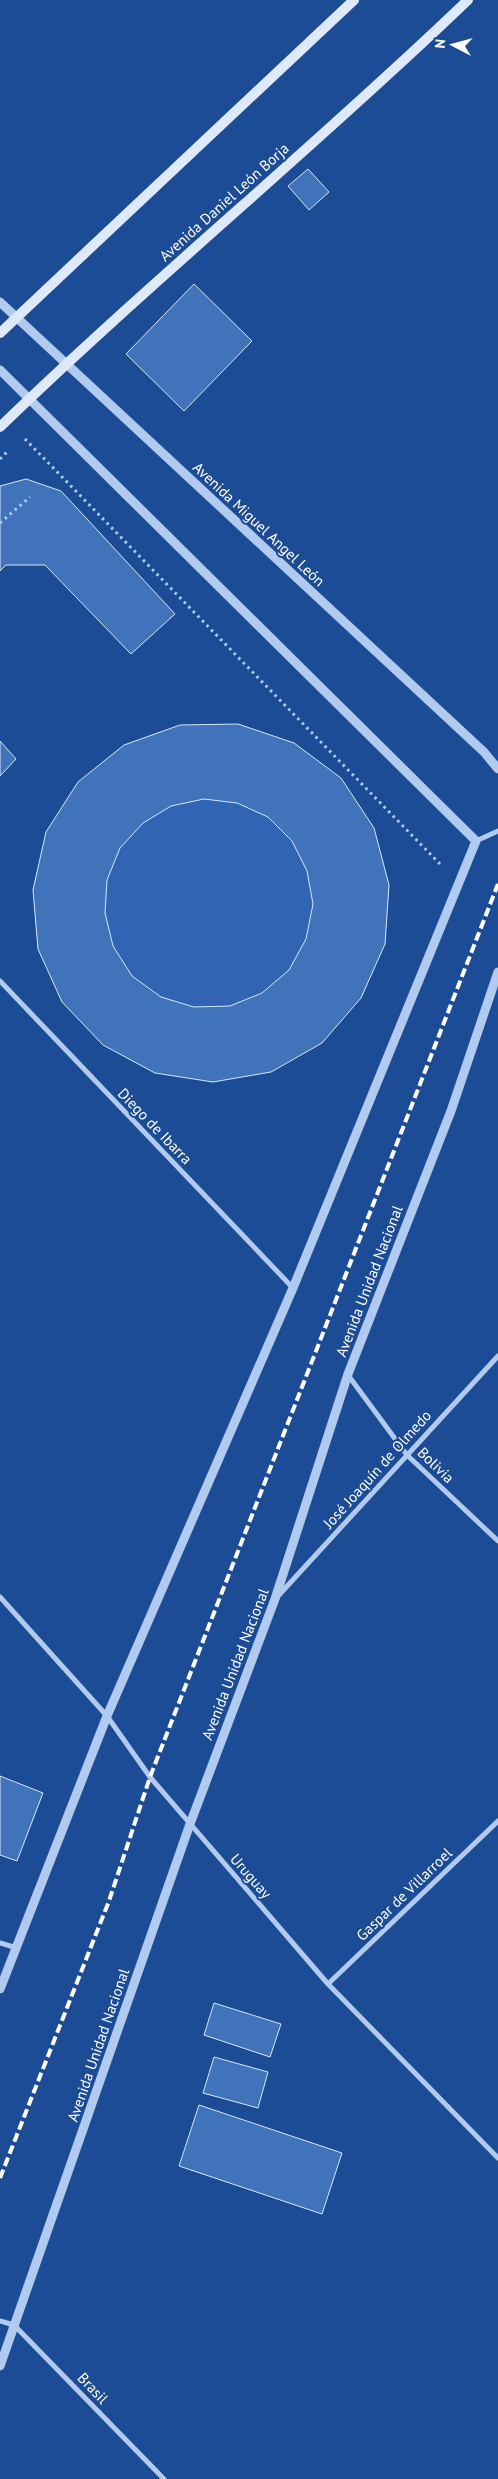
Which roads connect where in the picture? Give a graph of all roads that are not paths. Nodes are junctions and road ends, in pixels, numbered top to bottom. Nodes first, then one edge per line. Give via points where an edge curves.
1 (354, 0) edge
2 (468, 0) edge
3 (0, 302) edge
4 (16, 317) junction
5 (0, 333) edge
6 (66, 364) junction
7 (0, 370) edge
8 (28, 399) junction
9 (0, 427) edge
10 (498, 769) edge
11 (498, 831) edge
12 (476, 841) junction
13 (498, 972) edge
14 (0, 980) edge
15 (293, 1288) junction
16 (498, 1356) edge
17 (348, 1374) junction
18 (407, 1454) junction
19 (498, 1541) edge
20 (0, 1598) edge
21 (275, 1600) junction
22 (107, 1716) junction
23 (498, 1821) edge
24 (190, 1824) junction
25 (0, 1943) edge
26 (16, 1948) junction
27 (328, 1984) junction
28 (0, 1989) edge
29 (498, 2158) edge
30 (0, 2321) edge
31 (14, 2325) junction
32 (0, 2366) edge
33 (164, 2479) edge

1 - 4 main road
2 - 6 main road, Avenida Daniel León Borja
3 - 4 street, Avenida Miguel Angel León
4 - 5 main road
4 - 6 street, Avenida Miguel Angel León
6 - 8 main road, Avenida Daniel León Borja
6 - 10 street, Avenida Miguel Angel León via 484,752
7 - 8 street
8 - 9 main road, Avenida Daniel León Borja
8 - 12 street
11 - 12 street
12 - 15 street
13 - 17 street, Avenida Unidad Nacional via 451,1111
14 - 15 street, Diego de Ibarra
15 - 22 street
16 - 18 street, José Joaquín de Olmedo
17 - 18 street, Bolivia
17 - 21 street, Avenida Unidad Nacional
18 - 19 street, Bolivia
18 - 21 street, José Joaquín de Olmedo
20 - 22 street, Uruguay
21 - 24 street, Avenida Unidad Nacional
22 - 24 street, Uruguay via 150,1777
22 - 26 street
23 - 27 street, Gaspar de Villarroel
24 - 27 street, Uruguay
24 - 31 street, Avenida Unidad Nacional
25 - 26 street
26 - 28 street
27 - 29 street, Uruguay
30 - 31 street, Brasil
31 - 32 street, Avenida Unidad Nacional
31 - 33 street, Brasil

